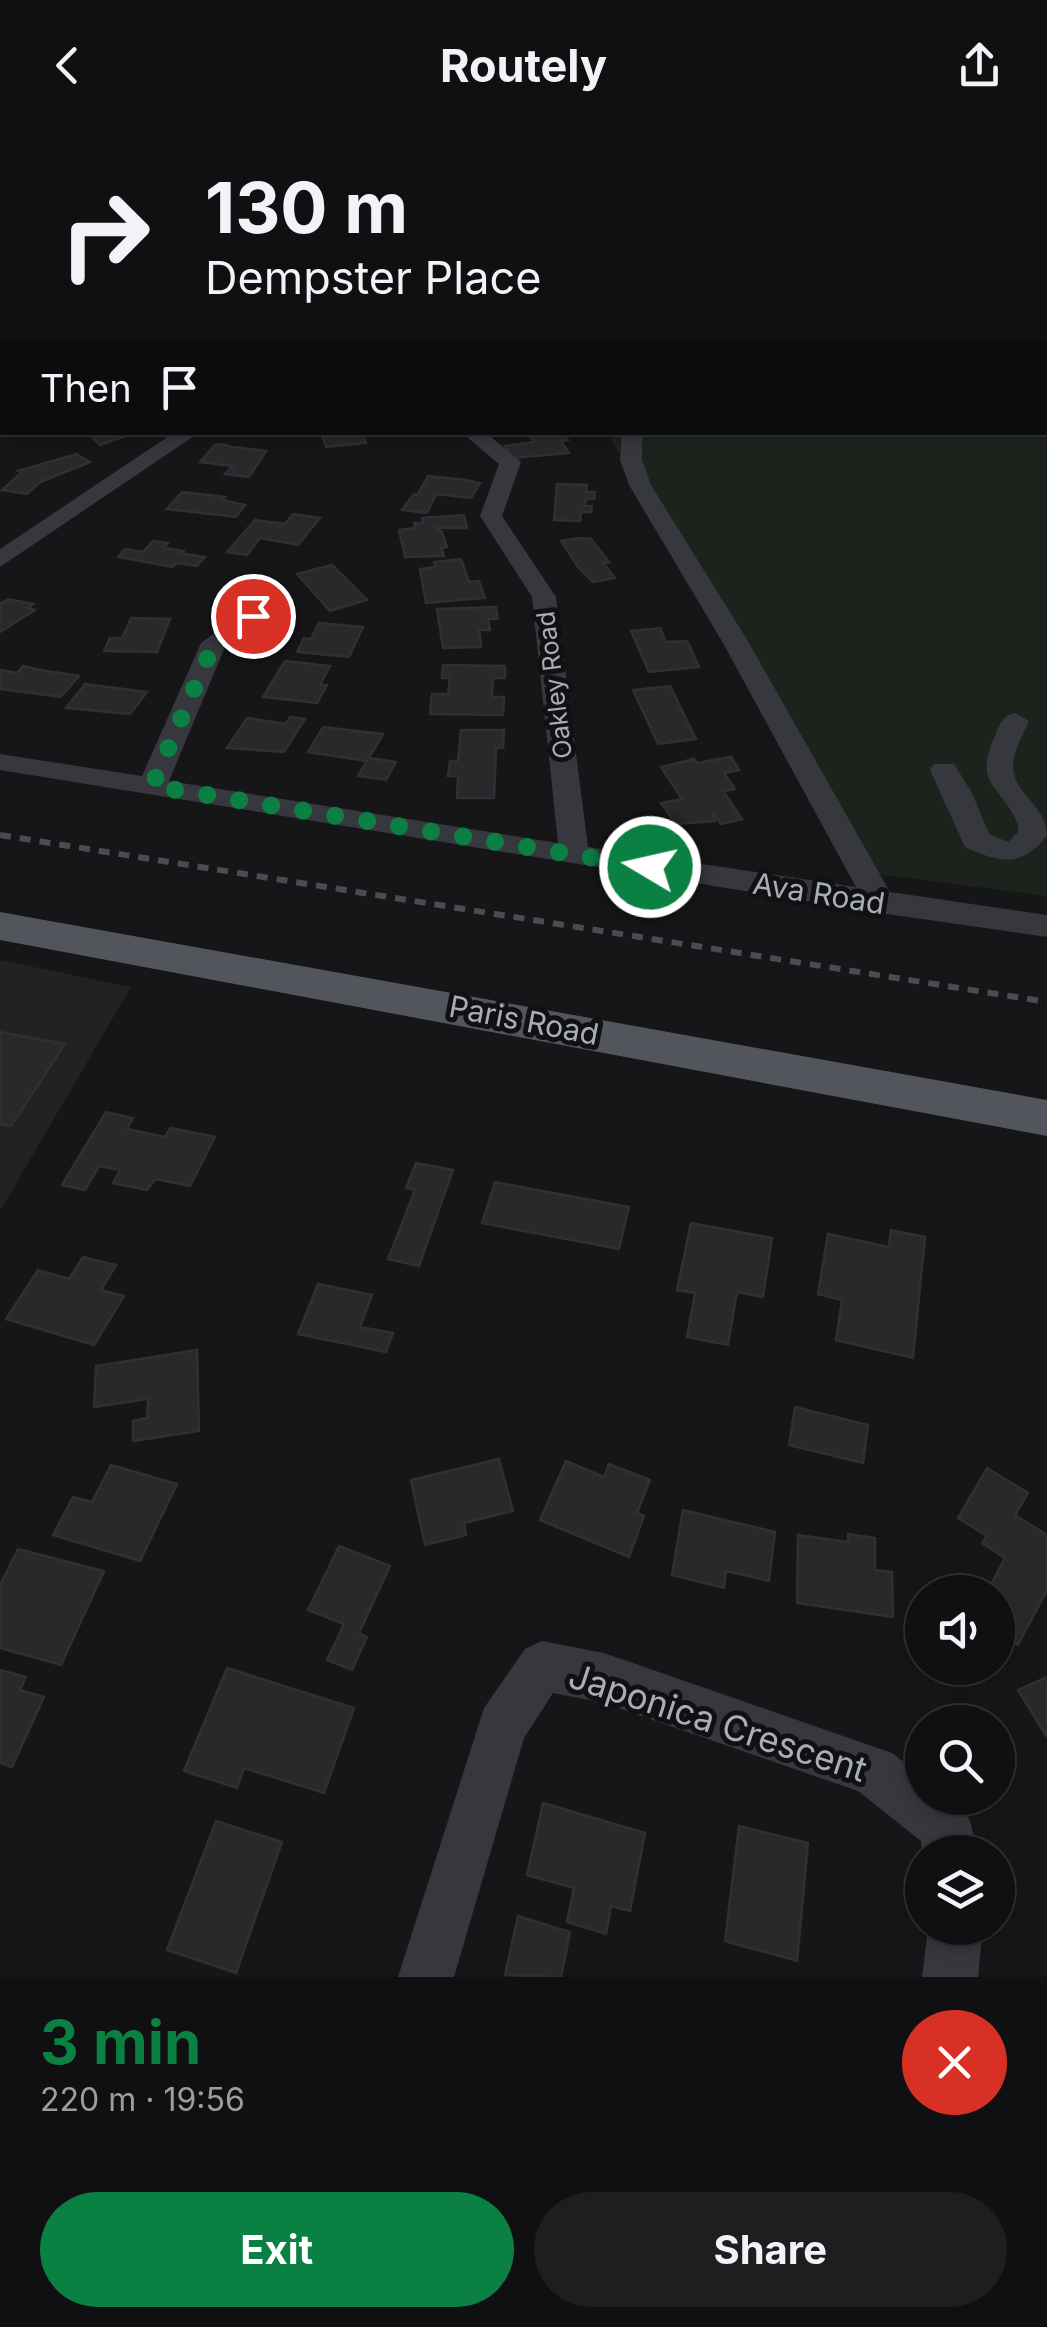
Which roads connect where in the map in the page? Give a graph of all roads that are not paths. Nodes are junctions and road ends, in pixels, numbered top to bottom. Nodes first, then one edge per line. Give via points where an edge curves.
1 (186, 435) edge
2 (475, 435) edge
3 (632, 435) edge
4 (0, 560) edge
5 (253, 616) dead end
6 (1015, 721) dead end
7 (0, 762) edge
8 (944, 770) dead end
9 (152, 786) junction
10 (574, 855) junction
11 (880, 903) junction
12 (0, 926) edge
13 (1047, 926) edge
14 (1047, 1118) edge
15 (947, 1835) edge
16 (954, 1945) edge
17 (426, 1977) edge
18 (950, 1977) edge

1 - 4 street
2 - 10 street, Oakley Road via 510,462 491,516 544,597
3 - 11 street via 640,485
5 - 9 street via 214,643
6 - 8 street via 999,767 1032,820 1033,834 1024,846 1000,852 976,840
7 - 9 street, Ava Road
9 - 10 street, Ava Road
10 - 11 street, Ava Road
11 - 13 street, Ava Road
12 - 14 main road, Paris Road
15 - 17 street, Japonica Crescent via 946,1826 874,1771 604,1678 542,1666 502,1726
16 - 18 street

